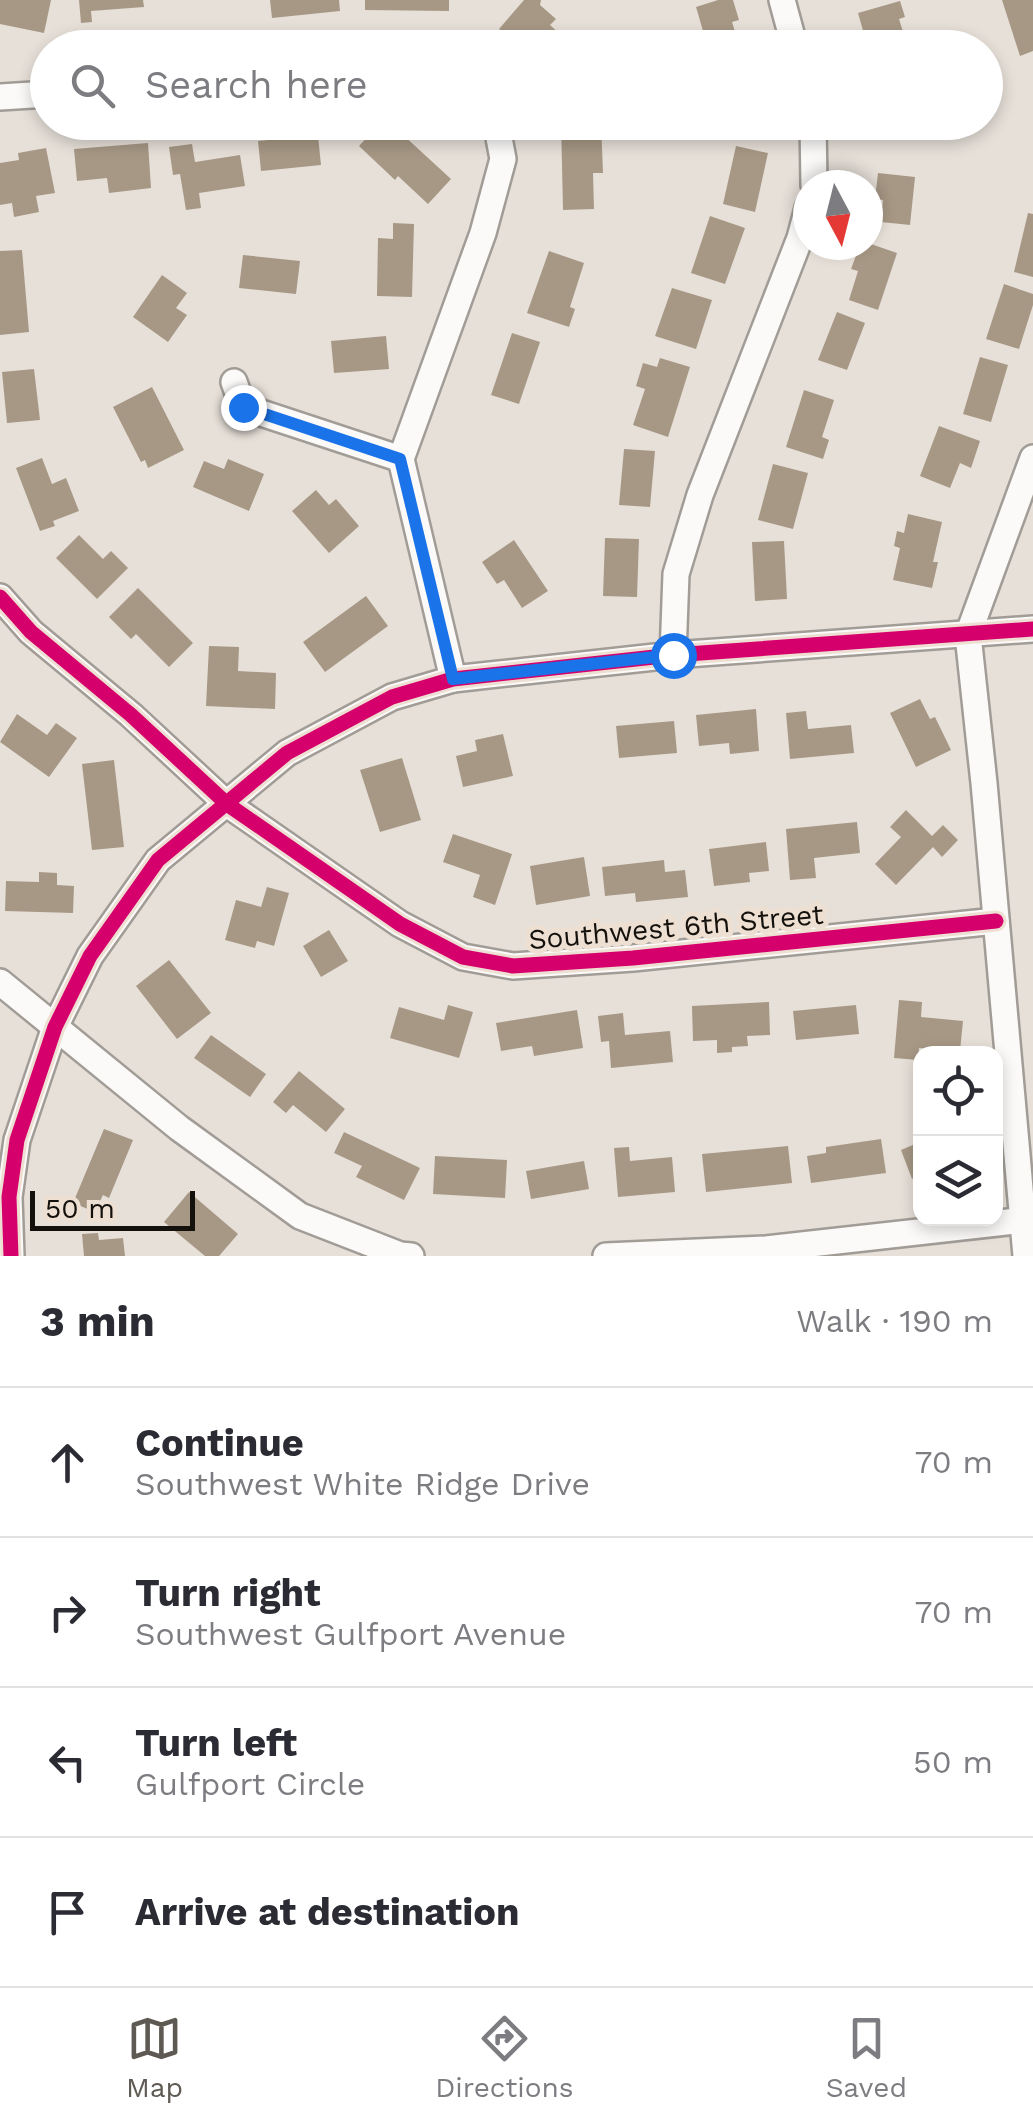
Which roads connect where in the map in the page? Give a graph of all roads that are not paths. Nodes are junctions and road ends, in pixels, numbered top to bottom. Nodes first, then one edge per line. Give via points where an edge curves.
1 (782, 0) edge
2 (790, 30) edge
3 (30, 95) edge
4 (0, 97) edge
5 (499, 140) edge
6 (813, 140) edge
7 (814, 170) edge
8 (793, 256) edge
9 (234, 382) dead end
10 (1033, 458) edge
11 (400, 459) junction
12 (0, 597) edge
13 (1033, 629) edge
14 (968, 636) junction
15 (673, 655) junction
16 (453, 679) junction
17 (227, 804) junction
18 (996, 922) junction
19 (0, 982) edge
20 (55, 1027) junction
21 (1025, 1220) junction
22 (11, 1256) edge
23 (411, 1256) edge
24 (606, 1256) edge
25 (1026, 1256) edge

1 - 2 street
3 - 4 street
5 - 11 street via 503,159 483,234
6 - 7 street
8 - 15 street via 695,510 676,574
9 - 11 street via 243,407
10 - 14 street
11 - 16 street
12 - 17 street, Southwest 6th Street
13 - 14 street
14 - 15 street
14 - 18 street
15 - 16 street
16 - 17 street via 346,719 287,753
17 - 18 street, Southwest 6th Street via 400,924 462,957 513,966
17 - 20 street via 158,860 90,956
18 - 21 street
19 - 20 street
20 - 22 street via 17,1140
20 - 23 street via 300,1216
21 - 24 street via 766,1249
21 - 25 street

